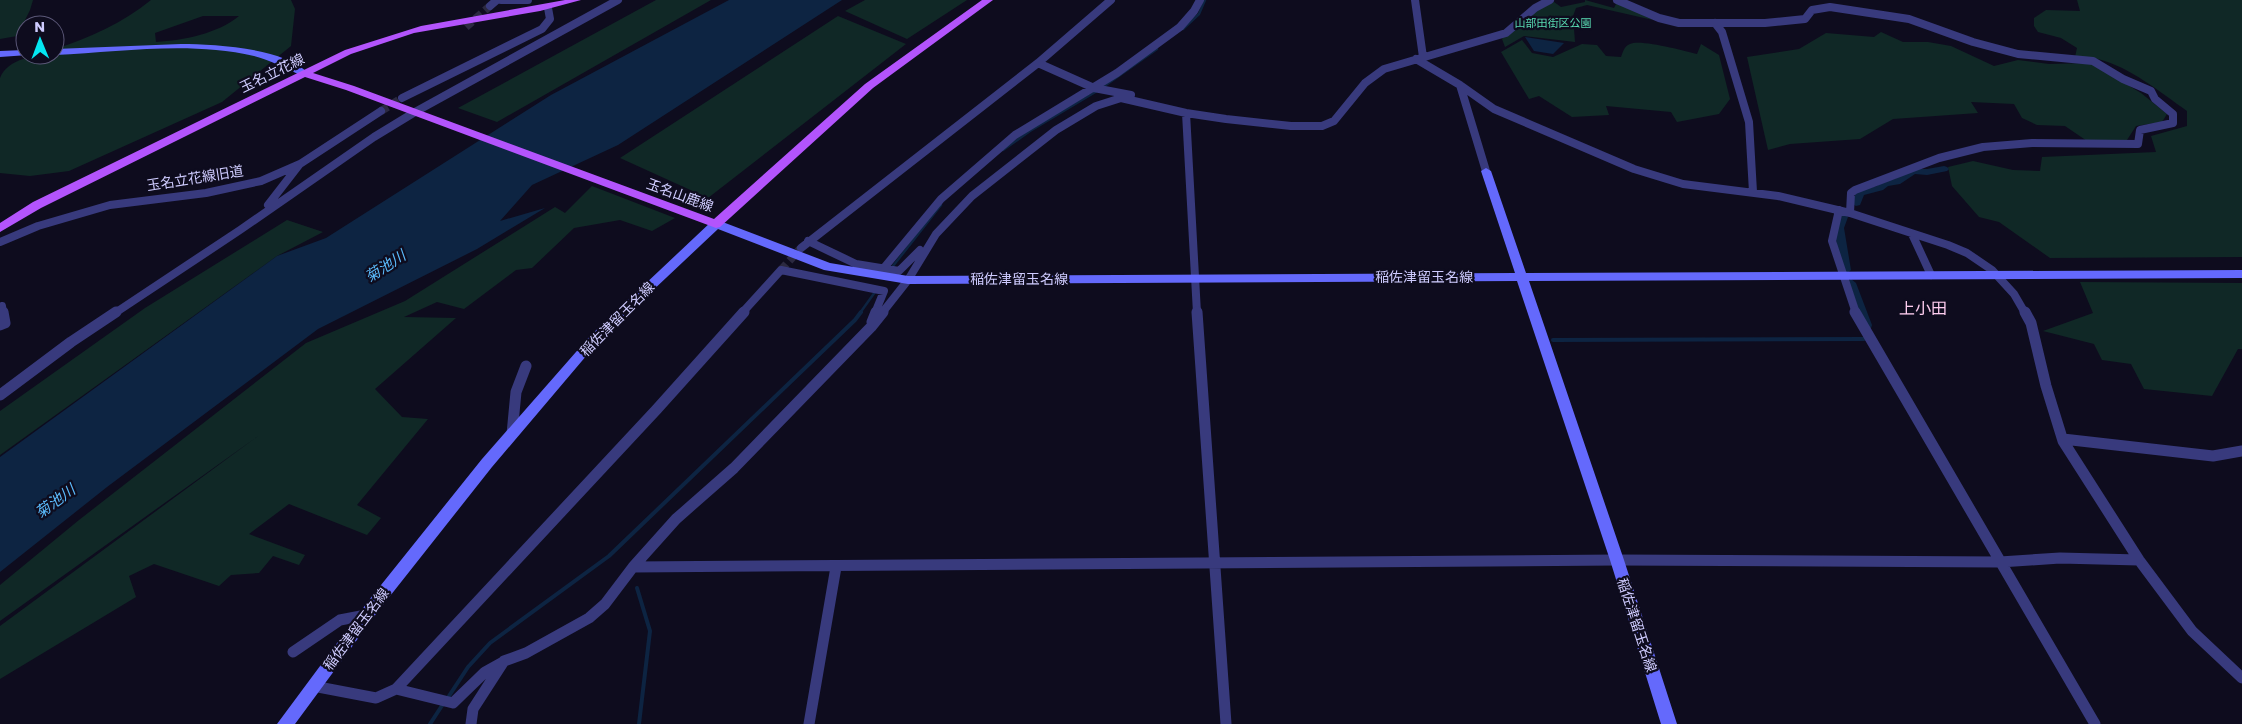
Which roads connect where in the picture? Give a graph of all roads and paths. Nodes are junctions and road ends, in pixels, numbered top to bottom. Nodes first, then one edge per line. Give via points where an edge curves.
1 (497, 0) edge
2 (501, 0) tunnel mouth
3 (528, 0) edge
4 (576, 0) edge
5 (618, 0) edge
6 (988, 0) edge
7 (1111, 0) edge
8 (1200, 0) edge
9 (1415, 0) edge
10 (1550, 0) edge
11 (1617, 0) edge
12 (490, 6) tunnel mouth
13 (548, 8) junction
14 (1716, 23) junction
15 (65, 52) edge
16 (15, 53) edge
17 (0, 54) edge
18 (1419, 58) junction
19 (1038, 63) junction
20 (303, 73) junction
21 (1460, 85) junction
22 (1094, 88) junction
23 (402, 98) tunnel mouth
24 (1163, 107) junction
25 (381, 111) tunnel mouth
26 (1186, 113) junction
27 (418, 114) junction
28 (300, 164) junction
29 (1486, 171) joint
30 (1753, 192) junction
31 (1838, 210) junction
32 (1850, 213) junction
33 (259, 215) junction
34 (716, 224) junction
35 (0, 228) edge
36 (936, 234) junction
37 (1912, 234) junction
38 (0, 242) edge
39 (883, 269) junction
40 (2242, 274) edge
41 (1931, 275) junction
42 (1997, 275) junction
43 (1522, 276) junction
44 (1843, 276) junction
45 (1195, 278) junction
46 (908, 280) junction
47 (2, 306) dead end
48 (0, 325) edge
49 (871, 328) junction
50 (526, 366) dead end
51 (0, 395) edge
52 (512, 434) junction
53 (2063, 439) junction
54 (2242, 451) edge
55 (1617, 560) junction
56 (2139, 560) junction
57 (2000, 562) junction
58 (1216, 563) junction
59 (633, 567) junction
60 (836, 567) junction
61 (366, 615) junction
62 (293, 652) dead end
63 (504, 661) junction
64 (2242, 678) edge
65 (313, 686) junction
66 (396, 689) junction
67 (285, 724) edge
68 (471, 724) edge
69 (809, 724) edge
70 (1226, 724) edge
71 (1669, 724) edge
72 (2095, 724) edge

1 - 12 street
2 - 3 street
4 - 13 main road, 玉名立花線
5 - 27 street
6 - 34 main road, 玉名山鹿線 via 869,86
7 - 19 street
8 - 22 street via 1180,27
9 - 18 street
10 - 18 street via 1535,8 1506,33
11 - 14 street via 1679,23
13 - 20 main road, 玉名立花線 via 432,26 371,43
13 - 23 street via 550,19 542,28
14 - 30 street via 1722,32 1749,122
14 - 32 street via 1805,19 1812,10 1830,7 1909,18 1973,42 2018,54 2102,64 2123,80 2151,91 2155,99 2173,114 2173,123 2140,130 2138,144 1997,145 1942,157 1859,187 1851,193
15 - 20 main road via 172,48 232,50 280,61
16 - 17 main road
18 - 21 street
18 - 26 street via 1384,69 1373,76 1334,121 1322,126 1260,123
19 - 22 street
19 - 39 street via 805,244 856,264
20 - 27 main road, 玉名山鹿線
20 - 35 main road, 玉名立花線 via 37,205
21 - 29 street
21 - 30 street via 1494,109 1634,169 1683,184
22 - 24 street via 1159,102
22 - 39 street via 1015,135 941,199
24 - 26 street
24 - 36 street via 1120,98 1096,106 1056,130 997,175
25 - 28 street, 玉名立花線旧道
26 - 45 street
27 - 33 street via 374,137
27 - 34 main road, 玉名山鹿線
28 - 33 street
28 - 38 street, 玉名立花線旧道 via 260,181 232,188 86,211
29 - 43 main road
30 - 31 street
31 - 32 street
31 - 44 street via 1832,241
32 - 37 street
33 - 51 street
34 - 46 main road, 稲佐津留玉名線 via 828,267
34 - 52 main road, 稲佐津留玉名線 via 594,339
36 - 39 street via 899,271
36 - 46 street
37 - 41 street
37 - 42 street via 1967,252
40 - 42 main road
41 - 42 main road
41 - 44 main road
42 - 53 street via 2014,294 2031,323
43 - 44 main road
43 - 45 main road, 稲佐津留玉名線
43 - 55 main road, 稲佐津留玉名線
44 - 57 street via 1856,312
45 - 46 main road, 稲佐津留玉名線
45 - 58 street
46 - 49 street
47 - 48 street via 4,323
49 - 59 street via 734,468 676,519
49 - 66 street via 884,291 781,270 657,409
50 - 52 street via 516,392
52 - 61 main road, 稲佐津留玉名線
53 - 54 street via 2213,456
53 - 56 street
55 - 57 street
55 - 58 street
55 - 71 main road, 稲佐津留玉名線
56 - 57 street via 2060,558
56 - 64 street via 2192,631
57 - 72 street
58 - 60 street
58 - 70 street
59 - 60 street
59 - 63 street via 605,604 588,618 526,653
60 - 69 street
61 - 62 street via 340,620
61 - 65 main road, 稲佐津留玉名線
63 - 66 street via 485,672 453,703
63 - 68 street via 473,709
65 - 66 street via 376,698
65 - 67 main road, 稲佐津留玉名線

